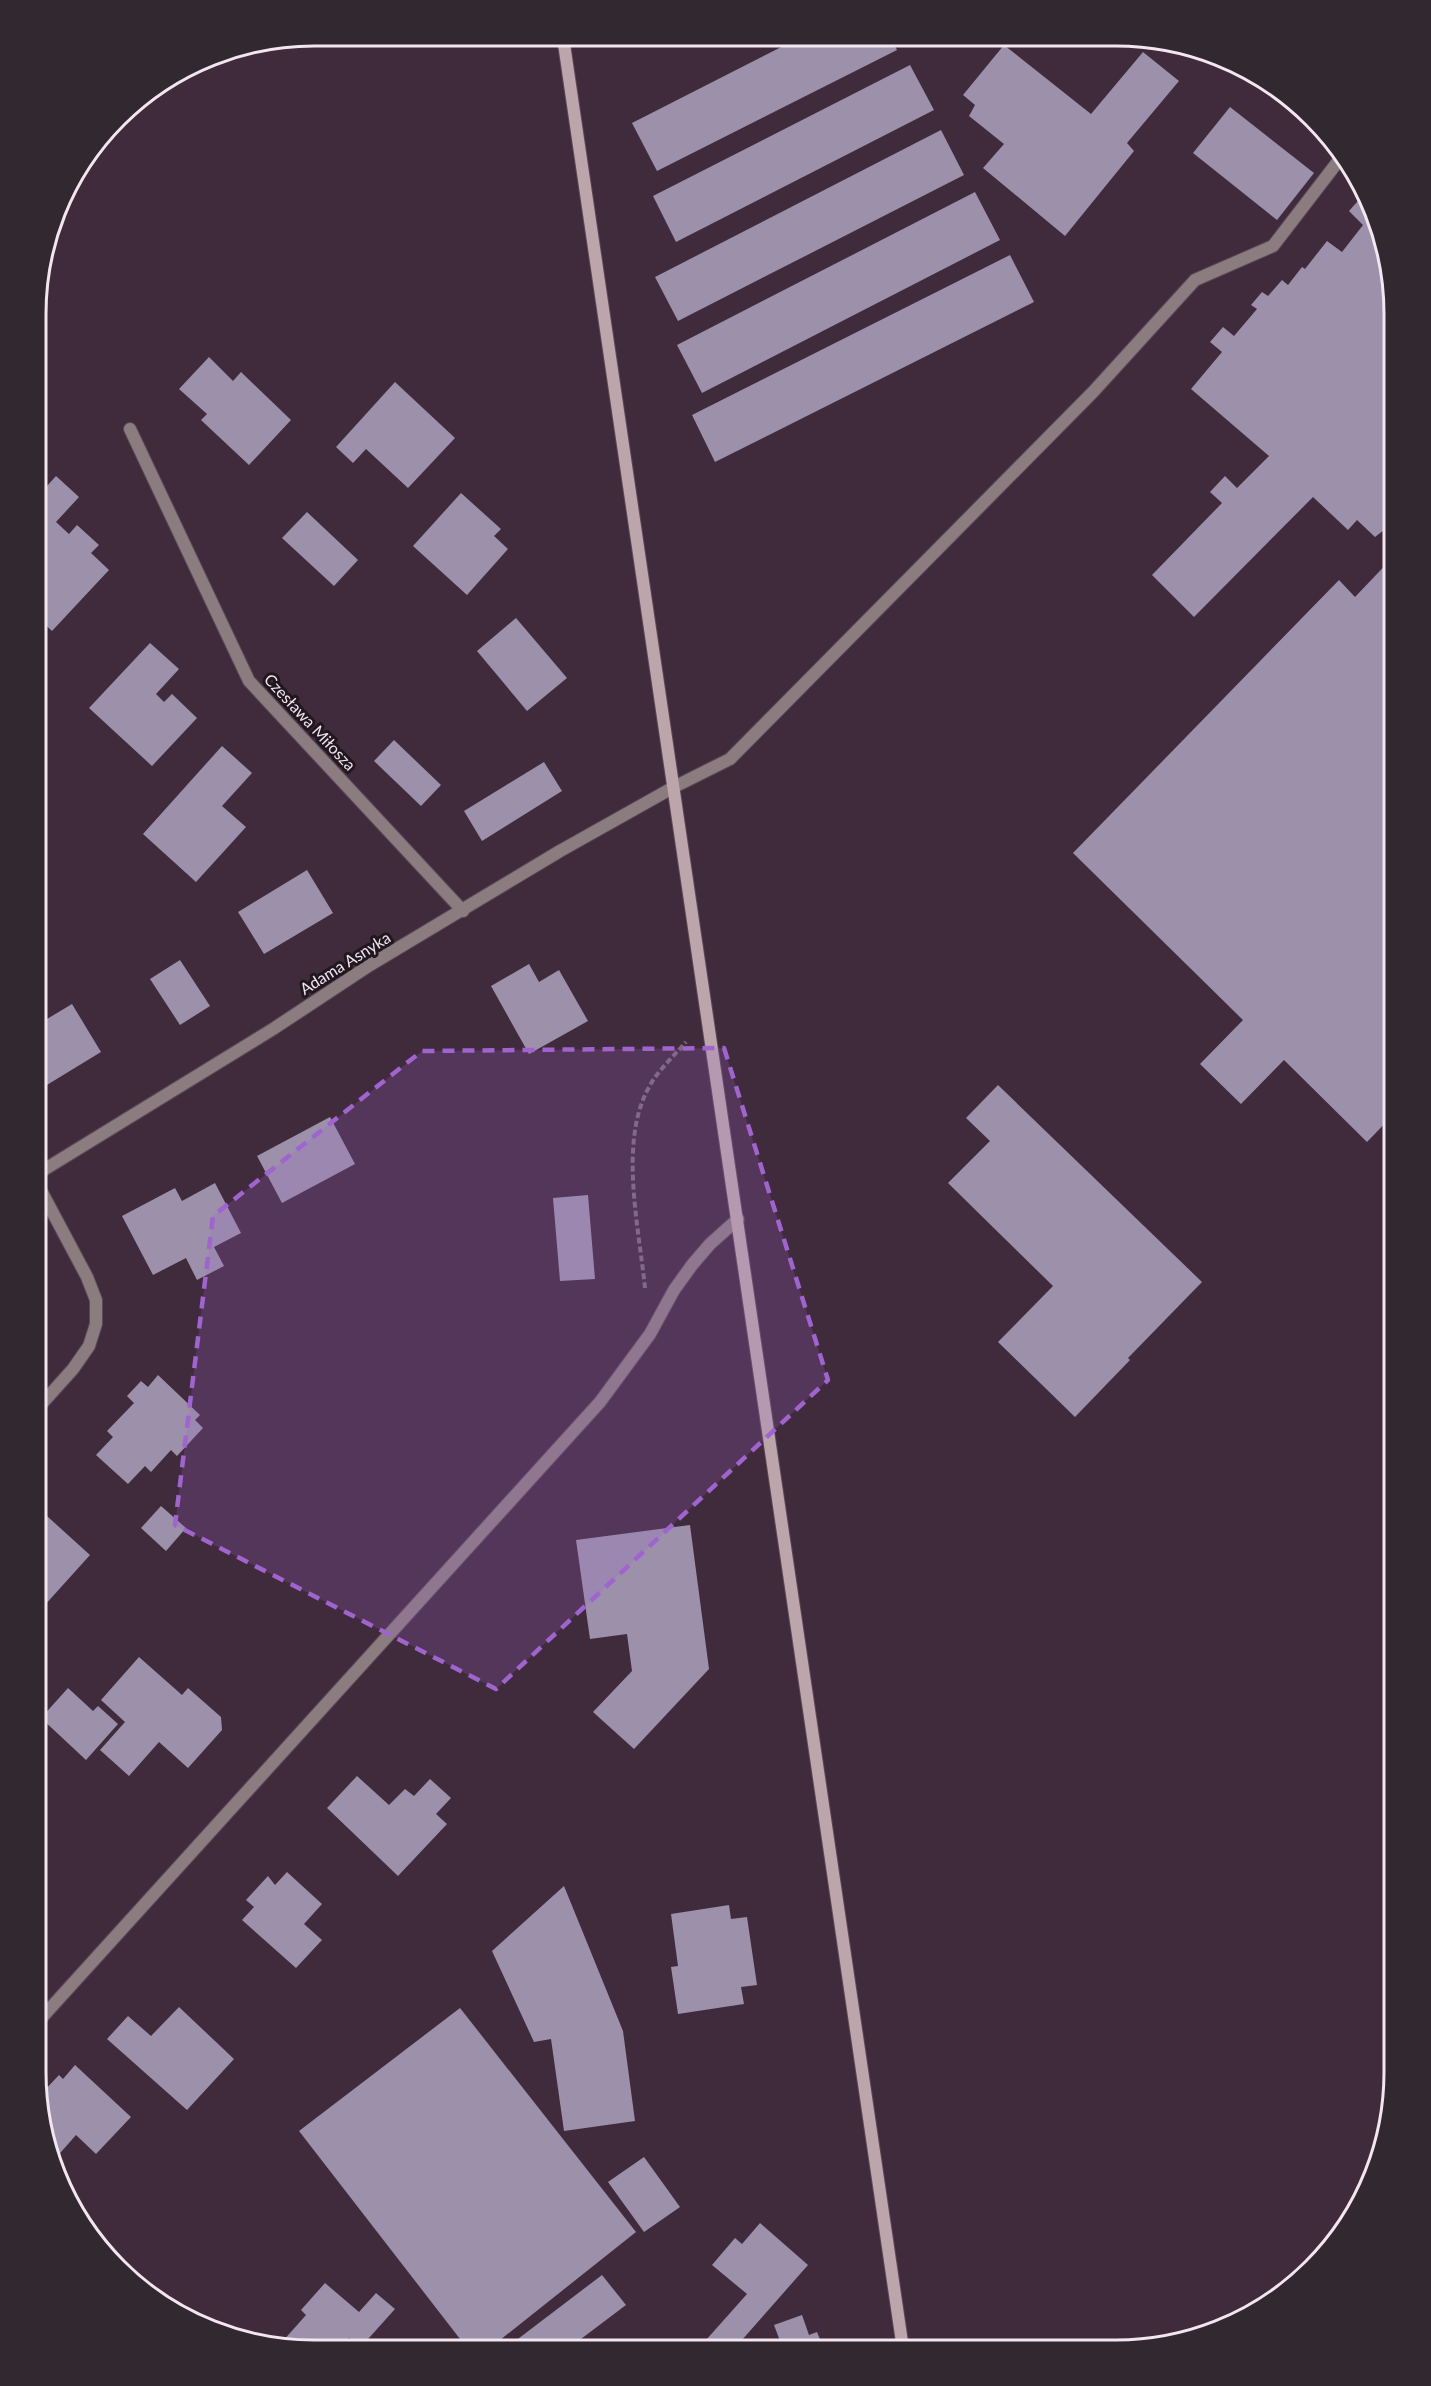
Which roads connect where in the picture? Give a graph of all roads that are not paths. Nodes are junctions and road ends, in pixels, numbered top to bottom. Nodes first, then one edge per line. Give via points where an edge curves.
1 (564, 46) edge
2 (1337, 163) edge
3 (130, 429) dead end
4 (674, 787) junction
5 (463, 911) junction
6 (46, 1168) edge
7 (46, 1201) edge
8 (738, 1219) junction
9 (46, 1399) edge
10 (46, 2013) edge
11 (902, 2340) edge

1 - 4 main road
2 - 4 street, Adama Asnyka via 1273,246 1195,280 1093,392 730,759
3 - 5 street, Czesława Miłosza via 249,681
4 - 5 street, Adama Asnyka
4 - 8 main road
5 - 6 street, Adama Asnyka
7 - 9 street via 96,1300 96,1324 88,1346
8 - 10 street via 692,1265 650,1334 600,1402
8 - 11 main road

